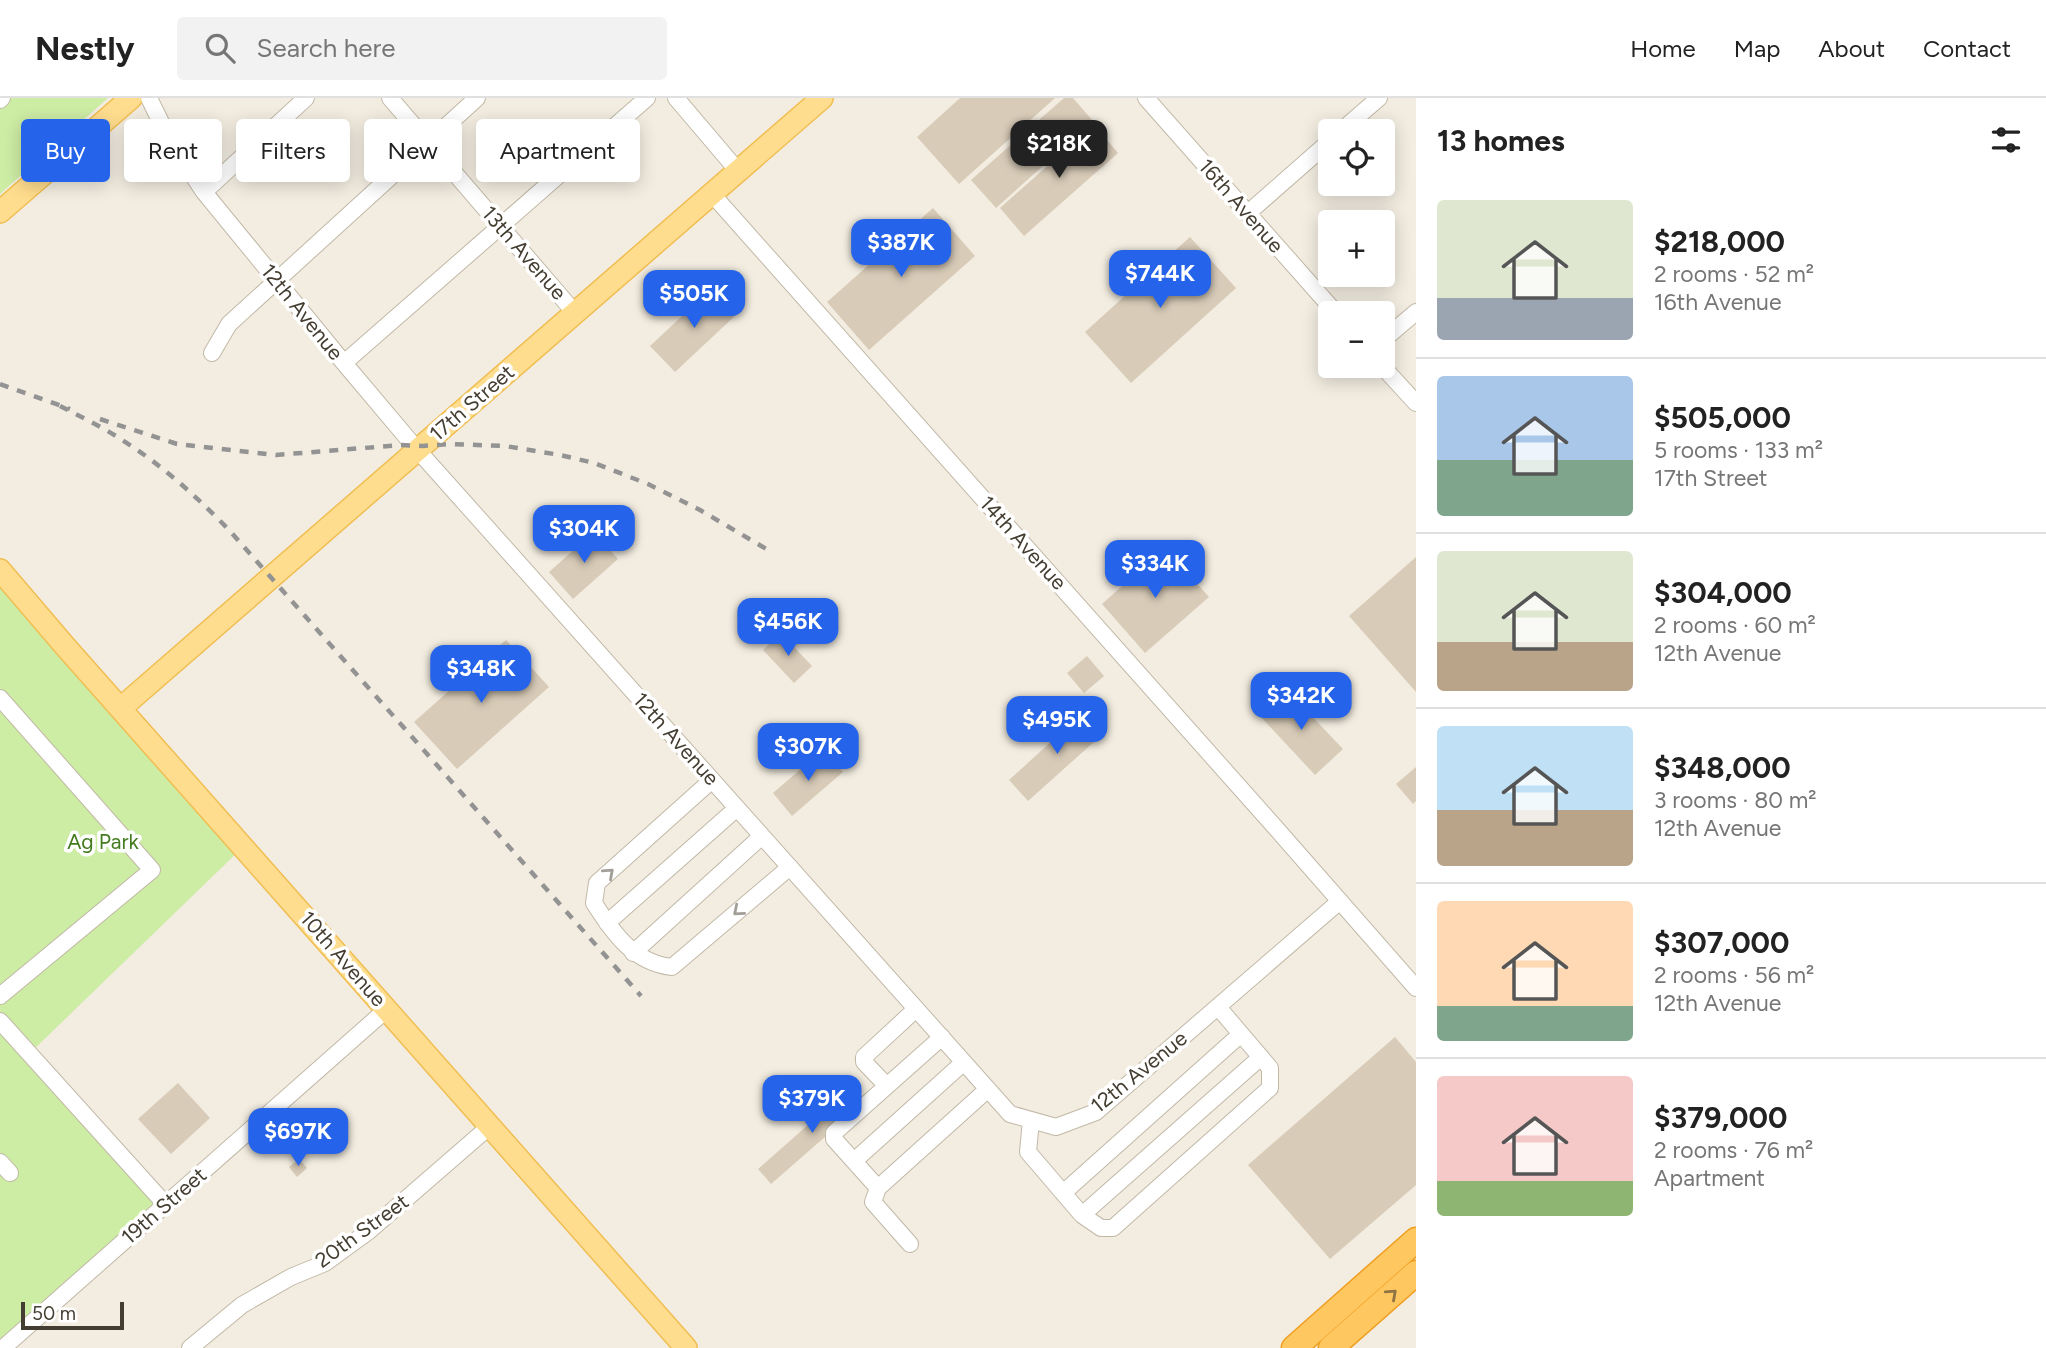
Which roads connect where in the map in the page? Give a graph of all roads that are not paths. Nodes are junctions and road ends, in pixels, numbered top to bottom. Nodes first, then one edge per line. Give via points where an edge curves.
1 (131, 98) edge
2 (149, 98) edge
3 (306, 98) edge
4 (390, 98) edge
5 (477, 98) edge
6 (648, 98) edge
7 (676, 98) edge
8 (822, 98) edge
9 (1146, 98) edge
10 (1379, 98) edge
11 (408, 119) edge
12 (454, 119) edge
13 (1355, 119) edge
14 (1318, 152) edge
15 (738, 171) junction
16 (462, 181) edge
17 (384, 182) edge
18 (204, 192) junction
19 (712, 194) junction
20 (0, 212) edge
21 (1248, 214) junction
22 (501, 226) junction
23 (276, 280) junction
24 (1325, 301) edge
25 (1416, 312) edge
26 (575, 313) junction
27 (1395, 330) edge
28 (212, 353) dead end
29 (344, 363) junction
30 (1393, 378) edge
31 (1416, 403) edge
32 (418, 450) junction
33 (0, 570) edge
34 (0, 698) edge
35 (121, 708) junction
36 (712, 780) junction
37 (737, 807) junction
38 (762, 836) junction
39 (790, 867) junction
40 (1340, 901) junction
41 (607, 923) junction
42 (633, 953) junction
43 (1416, 988) edge
44 (0, 996) edge
45 (1218, 1007) junction
46 (387, 1009) junction
47 (916, 1009) junction
48 (0, 1021) edge
49 (1241, 1034) junction
50 (942, 1037) junction
51 (1261, 1057) junction
52 (964, 1062) junction
53 (887, 1086) junction
54 (988, 1089) junction
55 (1031, 1120) junction
56 (490, 1126) junction
57 (854, 1161) junction
58 (878, 1188) junction
59 (1063, 1193) junction
60 (166, 1205) junction
61 (1082, 1215) junction
62 (1416, 1240) edge
63 (910, 1244) dead end
64 (1416, 1273) edge
65 (1356, 1293) junction
66 (3, 1348) edge
67 (190, 1348) edge
68 (684, 1348) edge
69 (1294, 1348) edge
70 (1313, 1348) edge
71 (1331, 1348) edge

1 - 20 main road
2 - 18 street, 12th Avenue via 170,141
3 - 18 street
4 - 11 street, 13th Avenue
5 - 12 street
6 - 22 street
7 - 15 street
8 - 15 main road, 17th Street
9 - 21 street, 16th Avenue
10 - 13 street
14 - 21 street
15 - 19 main road, 17th Street
16 - 22 street, 13th Avenue
17 - 23 street
18 - 23 street, 12th Avenue
19 - 26 main road, 17th Street
19 - 40 street, 14th Avenue
21 - 24 street, 16th Avenue
22 - 26 street, 13th Avenue
22 - 29 street
23 - 28 street via 229,324
23 - 29 street, 12th Avenue
25 - 27 street
26 - 32 main road, 17th Street
29 - 32 street, 12th Avenue
30 - 31 street
32 - 35 main road, 17th Street
32 - 36 street, 12th Avenue
33 - 35 main road, 10th Avenue
34 - 44 street via 152,870
35 - 46 main road, 10th Avenue
36 - 37 street, 12th Avenue
41 -> 36 street via 594,904 597,883
37 - 38 street, 12th Avenue
37 - 41 street
38 - 39 street, 12th Avenue
38 - 42 street
39 -> 42 street via 672,967
39 - 47 street, 12th Avenue
40 - 43 street, 14th Avenue
40 - 45 street, 12th Avenue
41 - 42 street
45 - 49 street
45 - 55 street, 12th Avenue via 1096,1112 1056,1127
46 - 56 main road, 10th Avenue
46 - 60 street, 19th Street
47 - 50 street, 12th Avenue
47 - 53 street via 864,1057
48 - 60 street
49 - 51 street
49 - 59 street
50 - 52 street, 12th Avenue
50 - 53 street
51 - 61 street
51 - 61 street via 1270,1068 1270,1088 1113,1228 1101,1228
52 - 54 street, 12th Avenue
52 - 57 street
53 - 57 street via 834,1133
54 - 55 street, 12th Avenue via 1010,1114
54 - 58 street
55 - 59 street via 1028,1152
56 - 67 street, 20th Street via 326,1263 243,1305
56 - 68 main road, 10th Avenue
57 - 58 street
58 - 63 street via 873,1202
59 - 61 street
60 - 66 street, 19th Street
62 - 65 highway
71 -> 64 highway
65 - 69 highway
65 - 70 highway via 1355,1307

